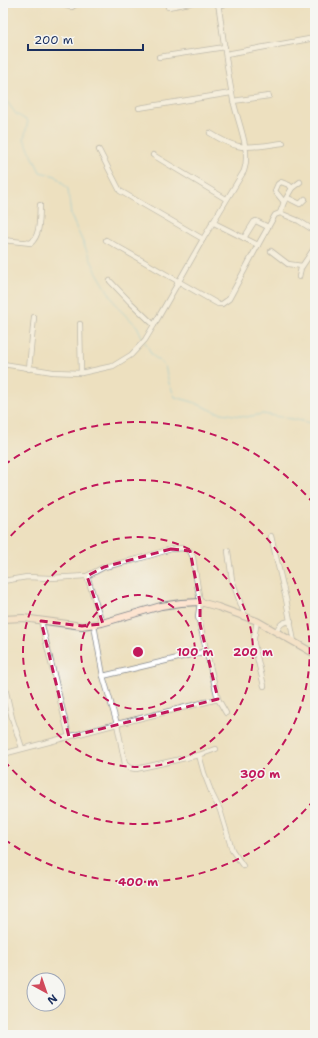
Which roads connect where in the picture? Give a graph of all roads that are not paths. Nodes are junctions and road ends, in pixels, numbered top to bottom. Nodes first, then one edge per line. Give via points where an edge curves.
1 (63, 3) edge
2 (78, 3) edge
3 (190, 3) edge
4 (237, 3) edge
5 (218, 4) edge
6 (168, 7) dead end
7 (315, 38) edge
8 (225, 47) junction
9 (226, 54) junction
10 (160, 57) dead end
11 (231, 93) junction
12 (269, 96) dead end
13 (233, 101) junction
14 (139, 108) dead end
15 (210, 133) dead end
16 (283, 143) dead end
17 (245, 146) junction
18 (99, 150) dead end
19 (153, 155) dead end
20 (300, 182) dead end
21 (292, 188) junction
22 (226, 199) junction
23 (305, 199) dead end
24 (286, 200) junction
25 (40, 205) dead end
26 (280, 213) junction
27 (212, 222) junction
28 (268, 227) junction
29 (315, 231) edge
30 (244, 238) junction
31 (203, 239) junction
32 (3, 240) edge
33 (106, 240) dead end
34 (258, 245) junction
35 (315, 247) edge
36 (271, 251) dead end
37 (302, 266) junction
38 (299, 277) dead end
39 (110, 281) dead end
40 (179, 282) junction
41 (34, 317) dead end
42 (80, 324) dead end
43 (154, 325) junction
44 (3, 364) edge
45 (29, 369) junction
46 (81, 373) junction
47 (3, 515) edge
48 (3, 534) edge
49 (271, 536) dead end
50 (228, 551) dead end
51 (87, 576) junction
52 (3, 581) edge
53 (200, 602) junction
54 (245, 616) junction
55 (3, 619) edge
56 (291, 620) junction
57 (41, 621) junction
58 (257, 621) junction
59 (102, 623) junction
60 (94, 625) junction
61 (276, 632) junction
62 (294, 642) junction
63 (207, 651) junction
64 (315, 654) edge
65 (103, 676) junction
66 (3, 679) edge
67 (264, 686) dead end
68 (218, 698) junction
69 (226, 713) dead end
70 (116, 724) junction
71 (69, 737) junction
72 (22, 748) junction
73 (216, 749) dead end
74 (3, 754) edge
75 (199, 755) junction
76 (243, 866) dead end

1 - 2 street via 72,7
3 - 6 street
4 - 5 street
5 - 8 street
7 - 9 street
8 - 9 street
8 - 10 street
9 - 11 street
11 - 13 street
11 - 14 street
12 - 13 street
13 - 17 street
15 - 17 street via 233,144
16 - 17 street
17 - 22 street via 244,171
18 - 31 street via 120,191
19 - 22 street
20 - 21 street
21 - 24 street
21 - 24 street via 281,182 278,184 275,191
22 - 27 street
23 - 24 street via 300,204
24 - 26 street
25 - 32 street via 38,231 31,243
26 - 28 street via 275,215
26 - 29 street
27 - 30 street
27 - 31 street
28 - 30 street via 256,221
28 - 34 street
30 - 34 street
31 - 40 street
33 - 40 street
34 - 40 street via 229,299 222,304
35 - 37 street
36 - 37 street via 288,264
37 - 38 street
39 - 43 street
40 - 43 street
41 - 45 street
42 - 46 street
43 - 46 street via 131,356 112,366
44 - 45 street
45 - 46 street
47 - 48 street
49 - 56 street
50 - 54 street via 232,580
51 - 52 street via 27,577
51 - 53 street via 104,567 183,548 190,551 194,557
51 - 59 street
53 - 54 street
53 - 59 street via 160,606
53 - 63 street via 198,617
54 - 58 street
55 - 57 street via 23,618
56 - 61 street via 280,624
56 - 62 street
57 - 60 street
57 - 71 street
58 - 61 street
58 - 67 street via 254,644
59 - 60 street
60 - 65 street
61 - 62 street
62 - 64 street
63 - 65 street
63 - 68 street
65 - 70 street
66 - 72 street
68 - 69 street
68 - 70 street
70 - 71 street
70 - 75 street via 125,764 132,769
71 - 72 street
72 - 74 street
73 - 75 street
75 - 76 street via 232,850

